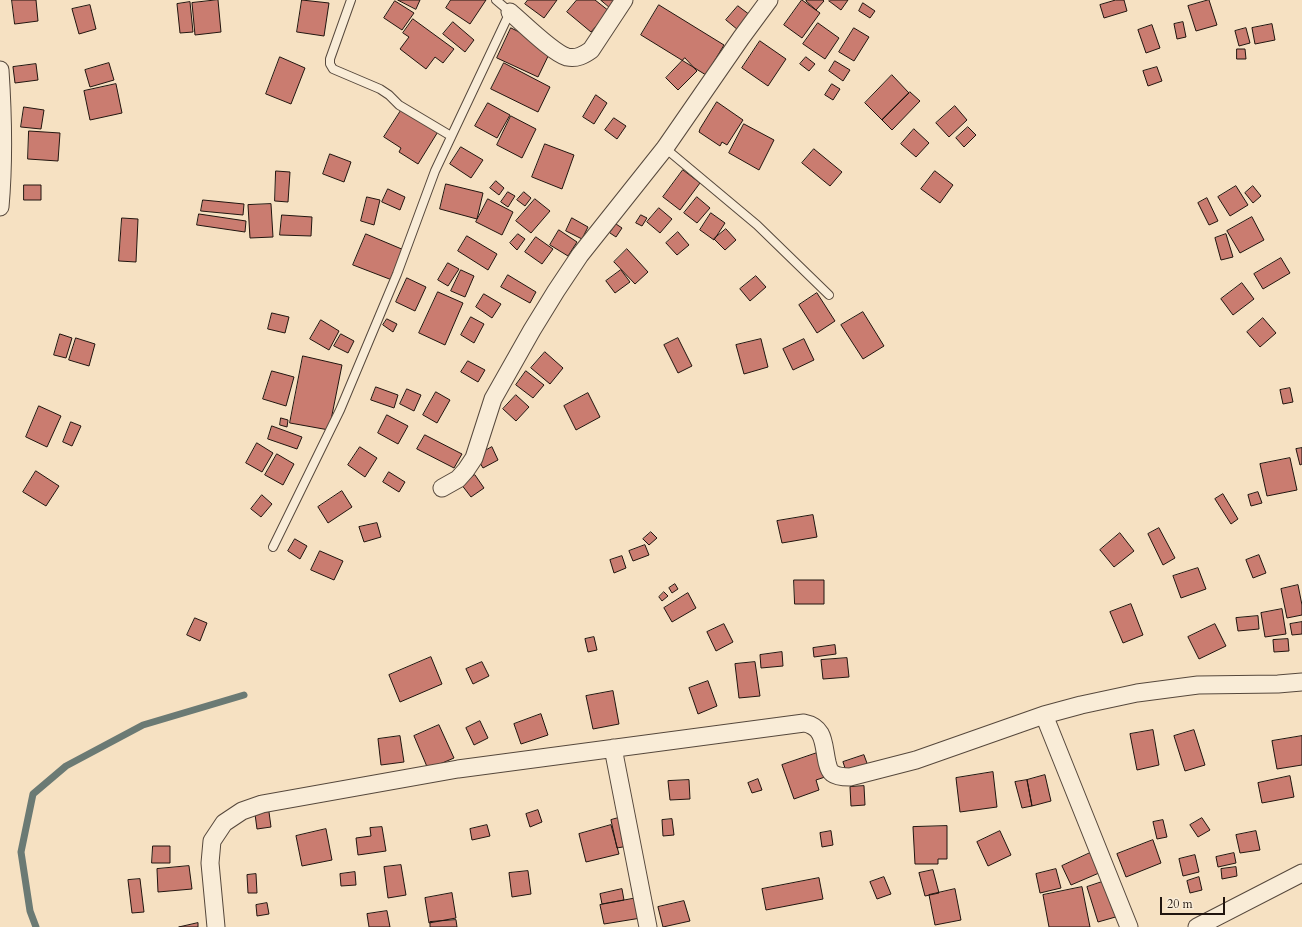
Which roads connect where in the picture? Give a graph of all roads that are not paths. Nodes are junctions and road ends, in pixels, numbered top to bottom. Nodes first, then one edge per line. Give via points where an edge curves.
1 (351, 0) edge
2 (496, 0) edge
3 (624, 0) edge
4 (769, 0) edge
5 (510, 12) junction
6 (0, 70) edge
7 (450, 136) junction
8 (665, 148) junction
9 (0, 207) edge
10 (829, 295) dead end
11 (442, 488) dead end
12 (273, 547) dead end
13 (1302, 682) edge
14 (1044, 715) junction
15 (613, 748) junction
16 (1302, 873) edge
17 (216, 927) edge
18 (648, 927) edge
19 (1129, 927) edge
20 (1197, 927) edge

1 - 7 lane via 332,53 330,64 333,69 380,89 399,105
2 - 5 lane
3 - 5 street via 591,50 576,57 555,51
4 - 8 street
5 - 7 lane
6 - 9 street
7 - 12 lane via 367,348 340,410
8 - 10 lane via 757,225
8 - 11 street via 580,255 556,291 493,399 474,458 458,479
13 - 14 street via 1181,686 1123,696
14 - 15 street via 916,760 850,777 832,774 820,733 814,726 804,723
14 - 19 street
15 - 17 street via 458,769 262,804 242,811 224,823 212,841 210,863
15 - 18 street
16 - 20 street

